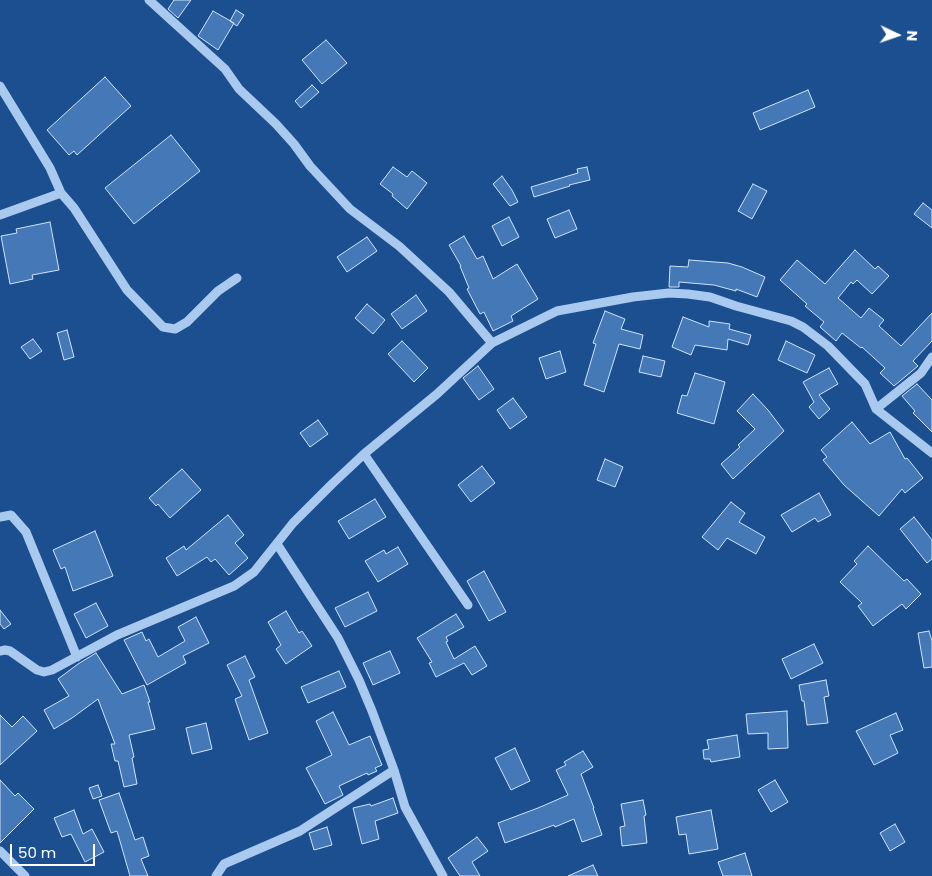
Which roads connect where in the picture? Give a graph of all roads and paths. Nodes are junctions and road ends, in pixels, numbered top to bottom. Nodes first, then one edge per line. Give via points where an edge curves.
1 (149, 0) edge
2 (160, 4) edge
3 (0, 86) edge
4 (61, 193) junction
5 (0, 215) edge
6 (237, 278) dead end
7 (492, 343) junction
8 (932, 357) edge
9 (876, 409) junction
10 (932, 453) edge
11 (364, 454) junction
12 (0, 517) edge
13 (277, 544) junction
14 (468, 605) dead end
15 (0, 651) edge
16 (77, 657) junction
17 (394, 770) junction
18 (0, 851) edge
19 (25, 876) edge
20 (216, 876) edge
21 (443, 876) edge

1 - 2 street
2 - 7 street via 225,69 239,90 276,124 350,209 399,246 450,292
3 - 4 street via 50,168
4 - 5 street
4 - 6 street via 127,290 163,327 175,329 187,322
7 - 9 street via 557,310 668,293 710,296 803,327 828,346 865,384
7 - 11 street
8 - 9 street via 921,372
9 - 10 street
11 - 13 street via 293,523
11 - 14 street
12 - 16 street via 10,515 26,532
13 - 16 street via 254,572 234,586 117,635
13 - 17 street via 338,638 359,680
15 - 16 street via 10,651 44,672
17 - 20 street via 300,831 224,864
17 - 21 street via 405,807
18 - 19 street

